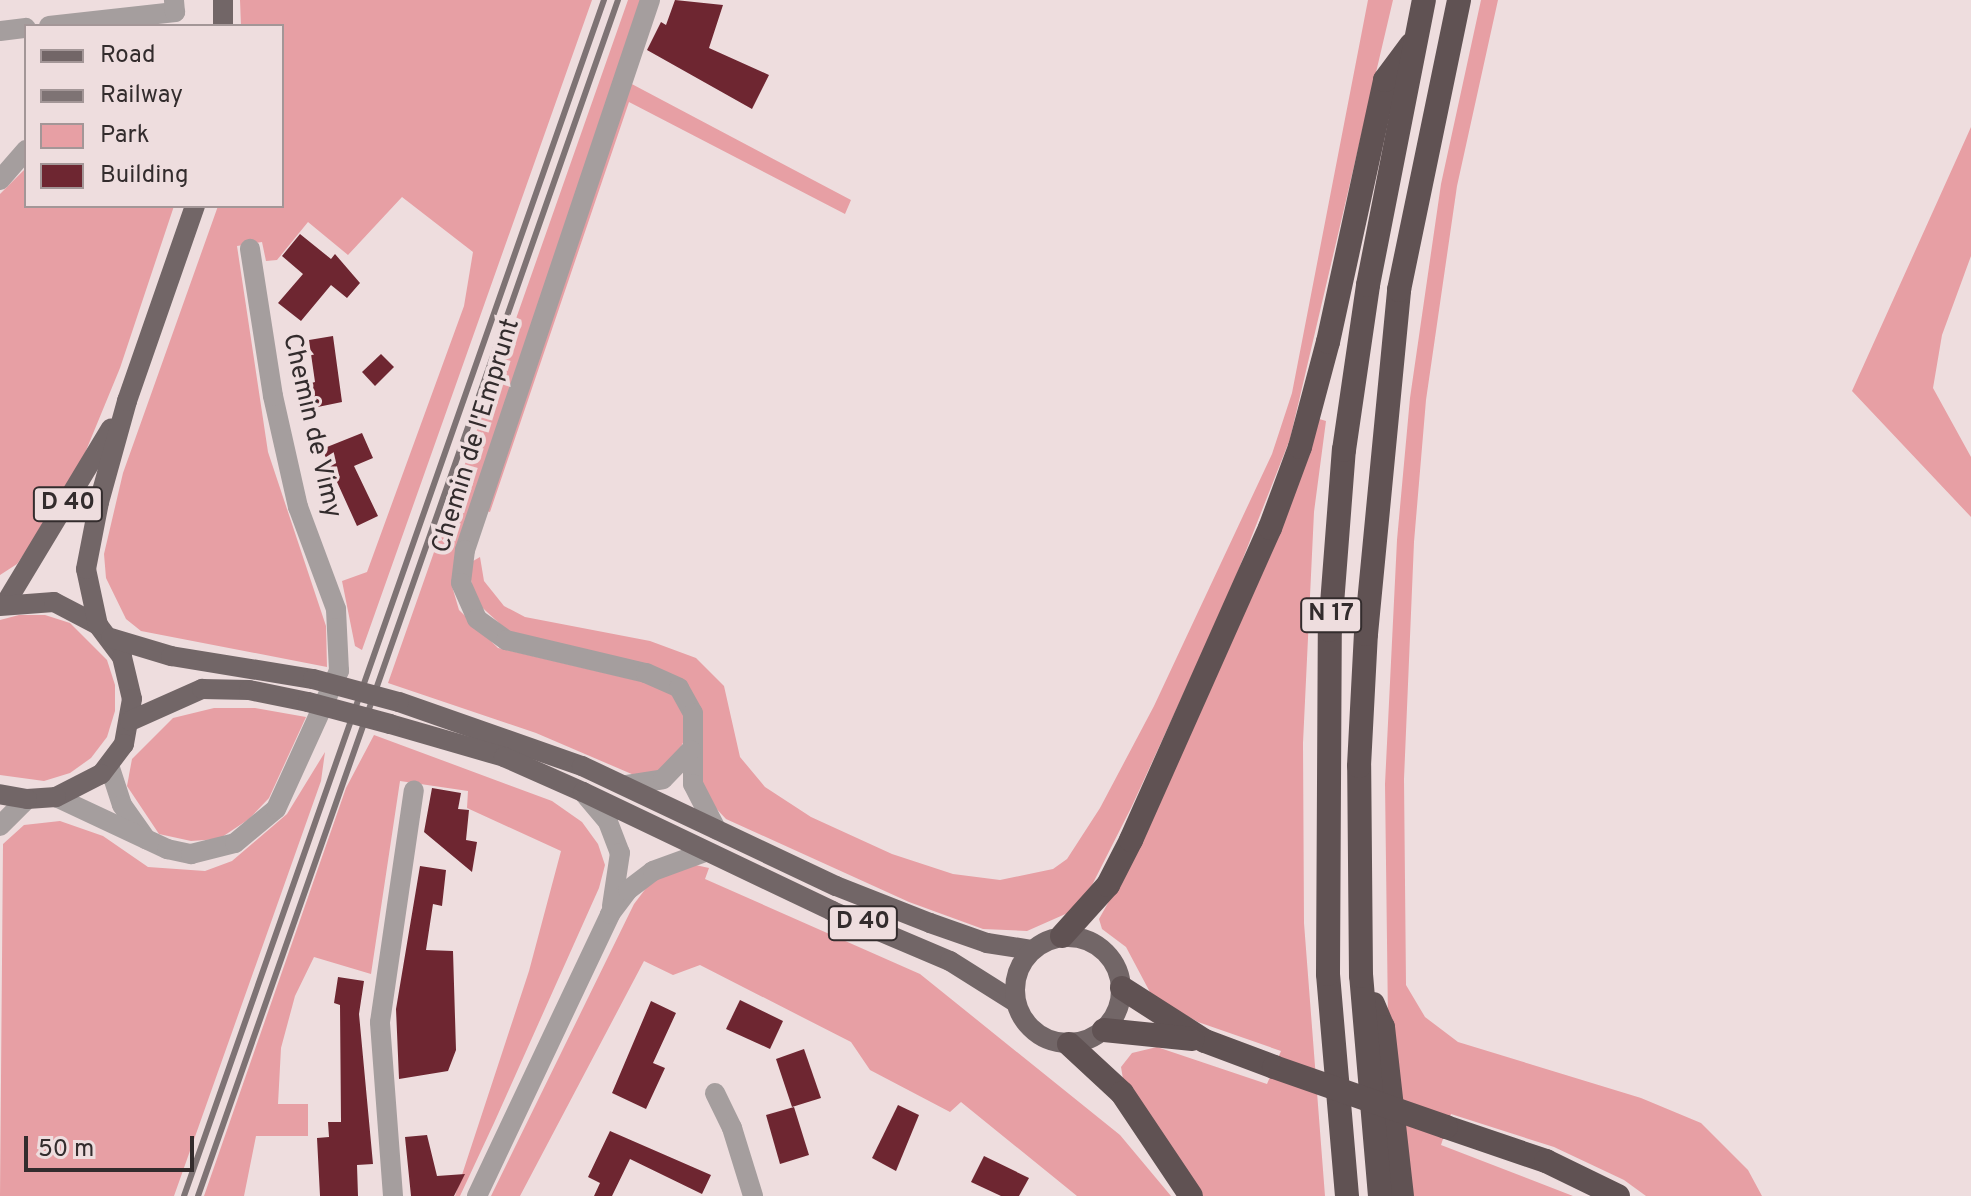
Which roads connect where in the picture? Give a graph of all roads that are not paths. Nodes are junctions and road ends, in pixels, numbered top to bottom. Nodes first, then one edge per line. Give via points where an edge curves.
1 (174, 0) edge
2 (223, 0) edge
3 (650, 0) edge
4 (1424, 0) edge
5 (1459, 0) edge
6 (67, 24) edge
7 (223, 24) edge
8 (24, 28) edge
9 (0, 31) edge
10 (1415, 40) junction
11 (24, 152) edge
12 (0, 180) edge
13 (194, 208) edge
14 (250, 249) dead end
15 (127, 401) junction
16 (2, 605) edge
17 (104, 631) junction
18 (130, 721) junction
19 (691, 750) junction
20 (109, 765) junction
21 (627, 785) junction
22 (414, 790) dead end
23 (583, 792) junction
24 (0, 794) edge
25 (56, 797) junction
26 (27, 799) junction
27 (0, 826) edge
28 (716, 829) junction
29 (148, 842) junction
30 (705, 852) junction
31 (610, 914) junction
32 (1062, 936) junction
33 (1032, 950) junction
34 (1361, 976) junction
35 (1122, 988) junction
36 (1015, 1002) junction
37 (1104, 1030) junction
38 (1205, 1041) junction
39 (1069, 1044) junction
40 (715, 1093) dead end
41 (393, 1196) edge
42 (477, 1196) edge
43 (753, 1196) edge
44 (1191, 1196) edge
45 (1347, 1196) edge
46 (1380, 1196) edge
47 (1402, 1196) edge
48 (1618, 1196) edge

1 - 6 street via 175,12
2 - 7 main road
3 - 19 street, Chemin de l'Emprunt via 465,550 461,583 477,619 506,640 646,673 679,688 693,713
4 - 10 highway, N 17
5 - 34 highway, N 17 via 1399,290 1380,456 1359,766
8 - 9 street
10 - 32 highway via 1385,80 1328,342 1300,447 1270,528 1131,840 1108,885
10 - 45 highway, N 17 via 1344,450 1330,630 1328,974
11 - 12 street
13 - 15 main road, D 40
14 - 29 street, Chemin de Vimy via 273,396 298,507 336,609 339,671 276,809 245,836 214,851 191,854
15 - 16 main road, D 40
15 - 17 main road, D 40 via 86,569
16 - 17 main road via 54,602
17 - 18 main road via 130,678
17 - 21 main road, D 40, bridge via 171,656 313,679 399,702 508,736
18 - 20 main road via 124,744
18 - 23 main road, D 40, bridge via 202,689 249,690 504,757
19 - 21 street via 663,779
19 - 28 street, Chemin de l'Emprunt via 693,784
20 - 25 main road
20 - 29 street via 122,805
21 - 28 main road, D 40
22 - 41 street via 380,1022
23 - 30 main road, D 40
23 - 31 street via 608,822 620,853
24 - 26 main road
25 - 26 main road
25 - 29 street, Chemin de Vimy
26 - 27 street
28 - 33 main road, D 40 via 930,923 987,943
30 - 31 street via 653,871 628,890
30 - 36 main road, D 40 via 950,961
31 - 42 street
32 - 33 main road
32 - 35 main road via 1096,944 1110,955
33 - 36 main road via 1014,983
34 - 46 highway, N 17
34 - 47 highway via 1383,1027
35 - 37 main road via 1117,1011
35 - 38 highway
36 - 39 main road via 1035,1032
37 - 38 highway
37 - 39 main road
38 - 48 highway, bridge via 1546,1161
39 - 44 highway via 1122,1093
40 - 43 street

